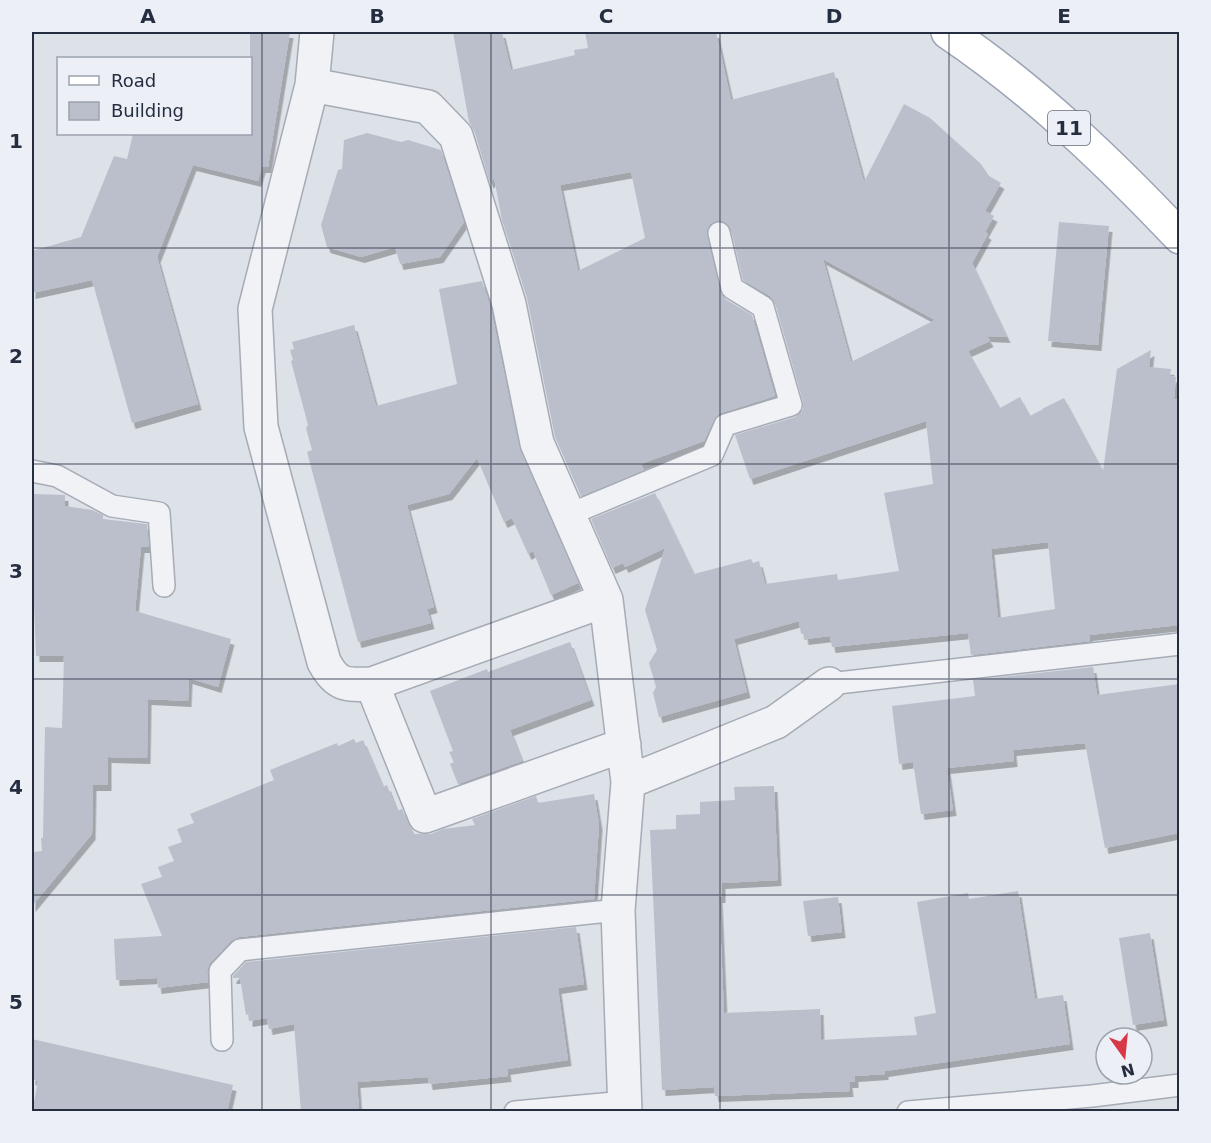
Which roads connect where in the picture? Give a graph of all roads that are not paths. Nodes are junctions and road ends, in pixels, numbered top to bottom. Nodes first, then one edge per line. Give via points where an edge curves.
1 (317, 32) edge
2 (948, 32) edge
3 (312, 85) junction
4 (719, 233) dead end
5 (1179, 237) edge
6 (32, 471) edge
7 (567, 514) junction
8 (164, 586) dead end
9 (606, 600) junction
10 (1179, 644) edge
11 (372, 684) junction
12 (829, 684) joint
13 (624, 745) junction
14 (628, 782) junction
15 (618, 910) junction
16 (222, 1040) dead end
17 (1179, 1085) edge
18 (625, 1107) edge
19 (515, 1112) edge
20 (908, 1112) edge

1 - 3 street
2 - 5 main road, 11 via 1016,82 1107,161
3 - 7 street via 428,107 456,136 509,304 537,443
3 - 11 street via 255,309 261,427 324,662 331,676 346,685
4 - 7 lane via 732,288 763,307 791,405 725,425 712,455
6 - 8 lane via 57,476 112,506 159,513
7 - 9 street
9 - 11 street
9 - 13 street
10 - 12 lane
11 - 13 street via 426,816
12 - 14 street via 776,722
13 - 14 street
14 - 15 street
15 - 16 lane via 240,950 220,971
15 - 18 street
17 - 20 lane
18 - 19 lane

